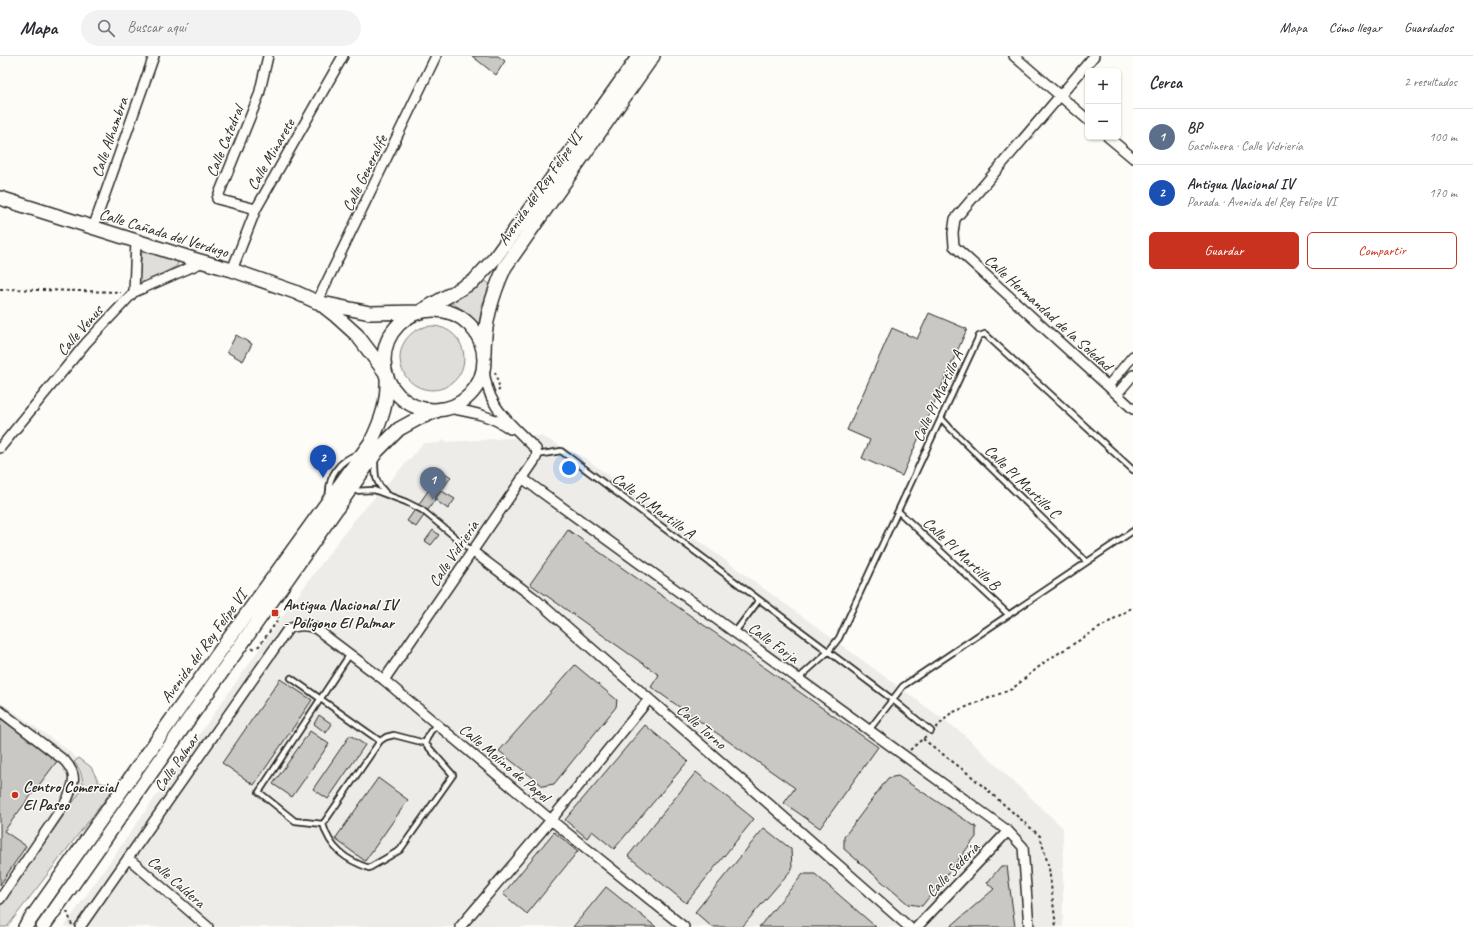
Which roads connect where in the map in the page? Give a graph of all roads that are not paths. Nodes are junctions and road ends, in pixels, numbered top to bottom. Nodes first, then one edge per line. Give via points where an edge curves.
1 (154, 56) edge
2 (268, 56) edge
3 (343, 56) edge
4 (436, 56) edge
5 (639, 56) edge
6 (653, 56) edge
7 (1014, 56) edge
8 (1094, 56) edge
9 (1060, 96) junction
10 (1085, 117) edge
11 (1112, 140) edge
12 (1133, 158) edge
13 (0, 198) edge
14 (256, 208) junction
15 (93, 228) junction
16 (136, 241) junction
17 (203, 262) junction
18 (232, 270) junction
19 (134, 292) junction
20 (317, 302) junction
21 (421, 311) junction
22 (1133, 356) edge
23 (487, 363) junction
24 (386, 374) junction
25 (1133, 375) edge
26 (1108, 386) junction
27 (1117, 394) junction
28 (445, 409) junction
29 (1133, 409) edge
30 (942, 418) junction
31 (529, 443) junction
32 (0, 448) edge
33 (377, 451) junction
34 (537, 455) junction
35 (1133, 470) edge
36 (522, 478) junction
37 (349, 492) junction
38 (386, 493) junction
39 (898, 511) junction
40 (1133, 531) edge
41 (472, 551) junction
42 (1087, 562) junction
43 (759, 600) junction
44 (1009, 615) junction
45 (305, 625) joint
46 (260, 628) dead end
47 (735, 632) junction
48 (242, 642) junction
49 (828, 652) junction
50 (350, 654) junction
51 (291, 678) dead end
52 (798, 678) junction
53 (384, 680) junction
54 (321, 698) junction
55 (649, 699) junction
56 (892, 700) junction
57 (0, 711) edge
58 (437, 724) junction
59 (869, 730) junction
60 (932, 731) road end
61 (380, 741) junction
62 (425, 743) junction
63 (550, 820) junction
64 (324, 824) junction
65 (1008, 831) junction
66 (128, 858) junction
67 (47, 895) junction
68 (0, 899) edge
69 (33, 906) dead end
70 (24, 924) edge
71 (43, 927) edge
72 (80, 927) edge
73 (208, 927) edge
74 (460, 927) edge
75 (684, 927) edge
76 (909, 927) edge
77 (917, 927) edge
78 (1029, 927) edge

1 - 15 street, Calle Alhambra
2 - 14 street, Calle Catedral via 259,95 217,199
3 - 14 street, Calle Minarete
4 - 20 street, Calle Generalife
5 - 21 main road, Avenida del Rey Felipe VI via 491,263 474,281
6 - 23 main road, Avenida del Rey Felipe VI via 505,267 486,319 484,335
7 - 9 street
8 - 9 street
9 - 10 street
9 - 26 street, Calle Hermandad de la Soledad via 955,219 954,246
11 - 12 street
13 - 15 main road, Calle Cañada del Verdugo
14 - 18 street, Calle Minarete
15 - 16 main road, Calle Cañada del Verdugo
16 - 17 main road, Calle Cañada del Verdugo
16 - 19 street
17 - 18 main road, Calle Cañada del Verdugo
17 - 19 street, Calle Venus
18 - 20 main road, Calle Cañada del Verdugo
19 - 32 street, Calle Venus via 86,343
20 - 21 main road via 370,313
20 - 24 main road via 356,335
21 - 23 main road via 439,309 455,314 469,323 479,337
21 - 24 main road via 405,318 394,328 385,349
22 - 26 street
23 - 28 main road via 469,396
23 - 31 street via 484,379 494,405
24 - 28 main road via 396,392 408,403 424,408
24 - 67 main road, Avenida del Rey Felipe VI via 387,391 382,420 371,442
25 - 27 street
26 - 27 street, Calle Hermandad de la Soledad
27 - 29 street, Calle Hermandad de la Soledad
28 - 31 street via 484,415 502,423
28 - 33 main road, Avenida del Rey Felipe VI via 399,429
30 - 35 lane, Calle Pl Martillo A via 979,336 985,334
30 - 39 lane, Calle Pl Martillo A
30 - 42 lane, Calle Pl Martillo C
31 - 34 street
33 - 37 main road, Avenida del Rey Felipe VI
33 - 38 lane via 375,474 378,485
34 - 36 street, Calle Vidriería
34 - 43 lane, Calle Pl Martillo A via 561,451
36 - 41 street, Calle Vidriería
36 - 47 street, Calle Forja
37 - 38 lane via 374,490
37 - 48 main road, Avenida del Rey Felipe VI via 268,611
38 - 41 lane via 422,510
39 - 44 lane, Calle Pl Martillo B
39 - 49 lane, Calle Pl Martillo A via 839,638
40 - 42 lane
41 - 53 street, Calle Vidriería
41 - 55 street, Calle Torno via 533,597
42 - 44 lane
43 - 47 lane
43 - 49 lane, Calle Pl Martillo A
44 - 56 lane via 903,686
45 - 50 street, Calle Molino de Papel via 315,628
45 - 66 street, Calle Palmar via 288,629
46 - 48 lane via 252,638
47 - 52 street, Calle Forja
48 - 71 main road, Avenida del Rey Felipe VI
49 - 52 lane, Calle Pl Martillo A
49 - 56 lane, Calle Pl Martillo A
50 - 53 street, Calle Molino de Papel
50 - 54 lane
51 - 54 lane
52 - 59 street, Calle Forja
53 - 58 street, Calle Molino de Papel
54 - 61 lane
54 - 64 lane via 259,792 295,821
55 - 63 street
55 - 76 street, Calle Torno
56 - 59 lane
56 - 60 lane, Calle Pl Martillo A
57 - 68 street via 65,761 75,776 67,800
58 - 62 lane
58 - 63 street, Calle Molino de Papel
59 - 65 street, Calle Forja
61 - 62 lane via 394,734
61 - 64 lane
62 - 64 lane via 453,775 400,850 369,868 341,855 327,836
63 - 74 street
63 - 75 street, Calle Molino de Papel
65 - 77 street, Calle Sedería
65 - 78 street, Calle Forja via 1023,847
66 - 72 street, Calle Palmar
66 - 73 street, Calle Caldera
67 - 69 lane via 37,900
67 - 70 main road, Avenida del Rey Felipe VI

